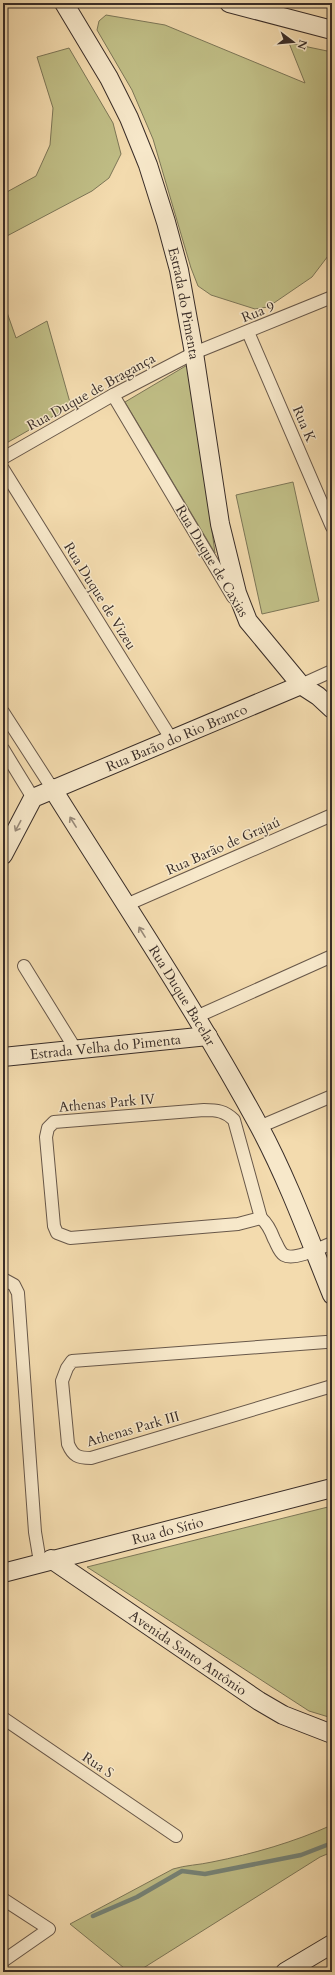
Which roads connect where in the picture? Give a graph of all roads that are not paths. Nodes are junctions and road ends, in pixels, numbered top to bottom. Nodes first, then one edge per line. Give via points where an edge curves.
1 (64, 3) edge
2 (229, 3) edge
3 (332, 30) edge
4 (332, 297) edge
5 (248, 332) junction
6 (194, 353) junction
7 (113, 395) junction
8 (3, 458) edge
9 (3, 469) edge
10 (332, 527) edge
11 (248, 622) junction
12 (332, 671) edge
13 (301, 685) junction
14 (332, 709) edge
15 (3, 712) edge
16 (172, 740) junction
17 (3, 749) edge
18 (52, 788) junction
19 (33, 798) junction
20 (332, 815) edge
21 (3, 855) edge
22 (126, 905) junction
23 (332, 956) edge
24 (24, 966) dead end
25 (196, 1017) junction
26 (208, 1036) junction
27 (76, 1050) junction
28 (3, 1057) edge
29 (332, 1096) edge
30 (260, 1127) junction
31 (261, 1218) junction
32 (332, 1243) edge
33 (314, 1251) junction
34 (3, 1279) edge
35 (332, 1295) edge
36 (326, 1342) dead end
37 (332, 1386) edge
38 (332, 1488) edge
39 (46, 1561) junction
40 (3, 1573) edge
41 (3, 1718) edge
42 (332, 1734) edge
43 (176, 1836) dead end
44 (3, 1900) edge
45 (332, 1944) edge
46 (3, 1961) edge
47 (285, 1972) edge

1 - 6 main road, Estrada do Pimenta via 109,78 148,165 179,270
2 - 3 main road
4 - 5 street, Rua 9
5 - 6 street, Rua 9
5 - 10 street, Rua K
6 - 7 street, Rua Duque de Bragança
6 - 11 main road, Estrada do Pimenta via 220,524 231,571
7 - 8 street, Rua Duque de Bragança
7 - 11 street, Rua Duque de Caxias
9 - 16 street, Rua Duque de Vizeu
11 - 13 main road, Rua Duque de Caxias
12 - 13 street
13 - 14 main road, Rua Duque de Caxias
13 - 16 main road, Rua Barão do Rio Branco
15 - 18 street, Rua Duque Bacelar
16 - 18 main road, Rua Barão do Rio Branco
17 - 19 street
18 - 19 main road, Rua Barão do Rio Branco
22 -> 18 main road, Rua Duque Bacelar
19 -> 21 main road
20 - 22 street, Rua Barão de Grajaú
25 -> 22 main road, Rua Duque Bacelar
23 - 25 street
24 - 27 street
25 - 26 main road, Rua Duque Bacelar
26 - 27 main road, Estrada Velha do Pimenta
26 - 30 main road, Rua Duque Bacelar
27 - 28 main road, Estrada Velha do Pimenta
29 - 30 street
30 - 33 main road, Rua Duque Bacelar
31 - 31 street, Athenas Park IV via 234,1120 226,1113 204,1110 61,1121 54,1122 48,1128 46,1137 54,1226 57,1233 64,1237 238,1224
31 - 33 street, Athenas Park IV via 266,1222 284,1255 290,1257
32 - 33 street
33 - 35 main road, Rua Duque Bacelar
34 - 39 street via 14,1285 18,1293 35,1532
36 - 37 street, Athenas Park III via 72,1361 62,1381 68,1444 72,1453 80,1458 90,1458
38 - 39 main road, Rua do Sítio
39 - 40 main road, Rua do Sítio
39 - 42 main road, Avenida Santo Antônio via 259,1701 289,1718
41 - 43 street, Rua S
44 - 46 street via 49,1929
45 - 47 main road

